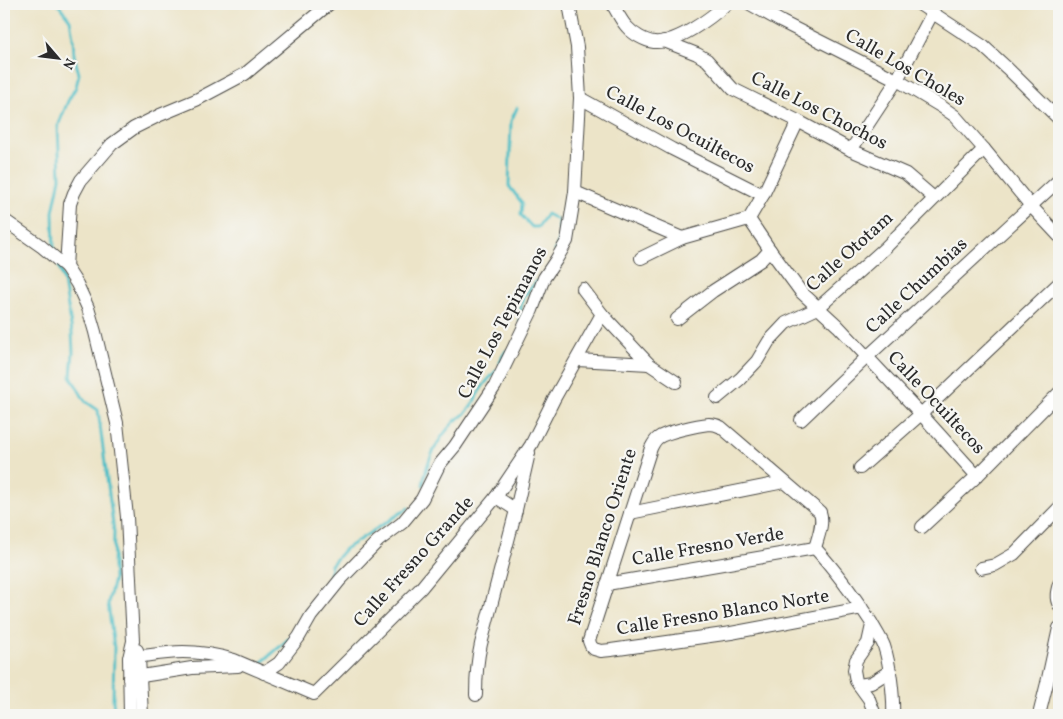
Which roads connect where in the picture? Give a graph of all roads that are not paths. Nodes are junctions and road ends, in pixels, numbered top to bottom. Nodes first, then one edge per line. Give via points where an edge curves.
1 (328, 4) edge
2 (569, 4) edge
3 (612, 4) edge
4 (726, 4) edge
5 (750, 4) edge
6 (919, 4) edge
7 (933, 12) junction
8 (664, 41) junction
9 (897, 80) junction
10 (580, 98) junction
11 (1059, 120) edge
12 (798, 122) junction
13 (984, 149) junction
14 (851, 150) junction
15 (1059, 180) edge
16 (575, 192) junction
17 (763, 195) junction
18 (934, 198) junction
19 (1031, 206) junction
20 (749, 219) junction
21 (4, 220) edge
22 (1059, 236) edge
23 (682, 238) junction
24 (770, 250) junction
25 (641, 258) dead end
26 (66, 267) junction
27 (1059, 283) edge
28 (583, 289) dead end
29 (818, 308) junction
30 (602, 314) junction
31 (677, 319) dead end
32 (868, 357) junction
33 (577, 360) junction
34 (649, 364) junction
35 (676, 382) dead end
36 (1059, 392) edge
37 (717, 398) dead end
38 (921, 414) junction
39 (801, 420) dead end
40 (531, 445) junction
41 (860, 468) dead end
42 (977, 476) junction
43 (784, 482) junction
44 (496, 497) junction
45 (1059, 508) edge
46 (516, 510) junction
47 (630, 513) junction
48 (922, 528) dead end
49 (815, 548) junction
50 (981, 568) dead end
51 (606, 584) junction
52 (1059, 584) edge
53 (1059, 605) edge
54 (862, 608) junction
55 (872, 625) junction
56 (1059, 628) edge
57 (590, 646) joint
58 (886, 654) junction
59 (134, 657) junction
60 (856, 660) junction
61 (246, 665) junction
62 (890, 671) junction
63 (264, 673) junction
64 (135, 678) junction
65 (859, 685) junction
66 (476, 695) dead end
67 (130, 715) edge
68 (142, 715) edge
69 (875, 715) edge
70 (893, 715) edge
71 (1039, 715) edge

1 - 26 street via 246,74 134,128 112,144 74,193 70,204
2 - 10 street, Calle Los Tepimanos via 577,47
3 - 8 street via 626,27 648,40
4 - 8 street via 700,25
5 - 9 street, Calle Los Choles
6 - 7 street
7 - 9 street
7 - 11 street via 983,46
8 - 12 street, Calle Los Chochos via 707,60 733,89
9 - 13 street, Calle Los Choles via 955,116
9 - 14 street
10 - 16 street, Calle Los Tepimanos
10 - 17 street, Calle Los Ocuiltecos
12 - 14 street, Calle Los Chochos
12 - 17 street
13 - 18 street, Calle Ototam
13 - 19 street, Calle Los Choles
14 - 18 street, Calle Los Chochos via 906,174
15 - 19 street, Calle Chumbias
16 - 23 street
16 - 63 street, Calle Los Tepimanos via 567,241 544,278 495,386 439,465 422,499 340,580 279,663
17 - 20 street
18 - 29 street, Calle Ototam
19 - 22 street, Calle Los Choles
19 - 32 street, Calle Chumbias
20 - 23 street
20 - 24 street, Calle Ocuiltecos
21 - 26 street
23 - 25 street
24 - 29 street, Calle Ocuiltecos via 801,292
24 - 31 street via 761,260
26 - 59 street via 77,284 96,332 117,422 127,517
27 - 38 street
28 - 30 street
29 - 32 street, Calle Ocuiltecos
29 - 37 street, Calle Ototam via 786,323 769,341 757,362
30 - 33 street, Calle Fresno Grande
30 - 34 street
32 - 38 street, Calle Ocuiltecos
32 - 39 street, Calle Chumbias
33 - 34 street
33 - 40 street, Calle Fresno Grande
34 - 35 street
36 - 42 street
38 - 41 street
38 - 42 street, Calle Ocuiltecos
40 - 44 street, Calle Fresno Grande
40 - 46 street, Calle Fresno Grande
42 - 48 street
43 - 47 street
43 - 47 street, Fresno Blanco Oriente via 721,428 710,424 681,429 663,435 651,448
43 - 49 street via 820,512 822,517
44 - 46 street
44 - 63 street, Calle Fresno Grande via 421,588 314,694
45 - 50 street via 1014,554 995,565
46 - 66 street, Calle Fresno Grande via 481,644
47 - 51 street, Fresno Blanco Oriente
49 - 51 street, Calle Fresno Verde
49 - 54 street
51 - 57 street, Fresno Blanco Oriente
52 - 53 street
54 - 55 street
54 - 57 street, Calle Fresno Blanco Norte via 731,633 611,650 601,651
55 - 58 street
55 - 60 street via 868,643
56 - 71 street
58 - 60 street via 873,654
58 - 62 street
59 - 61 street via 204,653
59 - 64 street
60 - 65 street via 854,670
61 - 63 street
61 - 64 street via 192,668
62 - 65 street via 871,683
62 - 70 street
64 - 67 street
64 - 68 street
65 - 69 street

